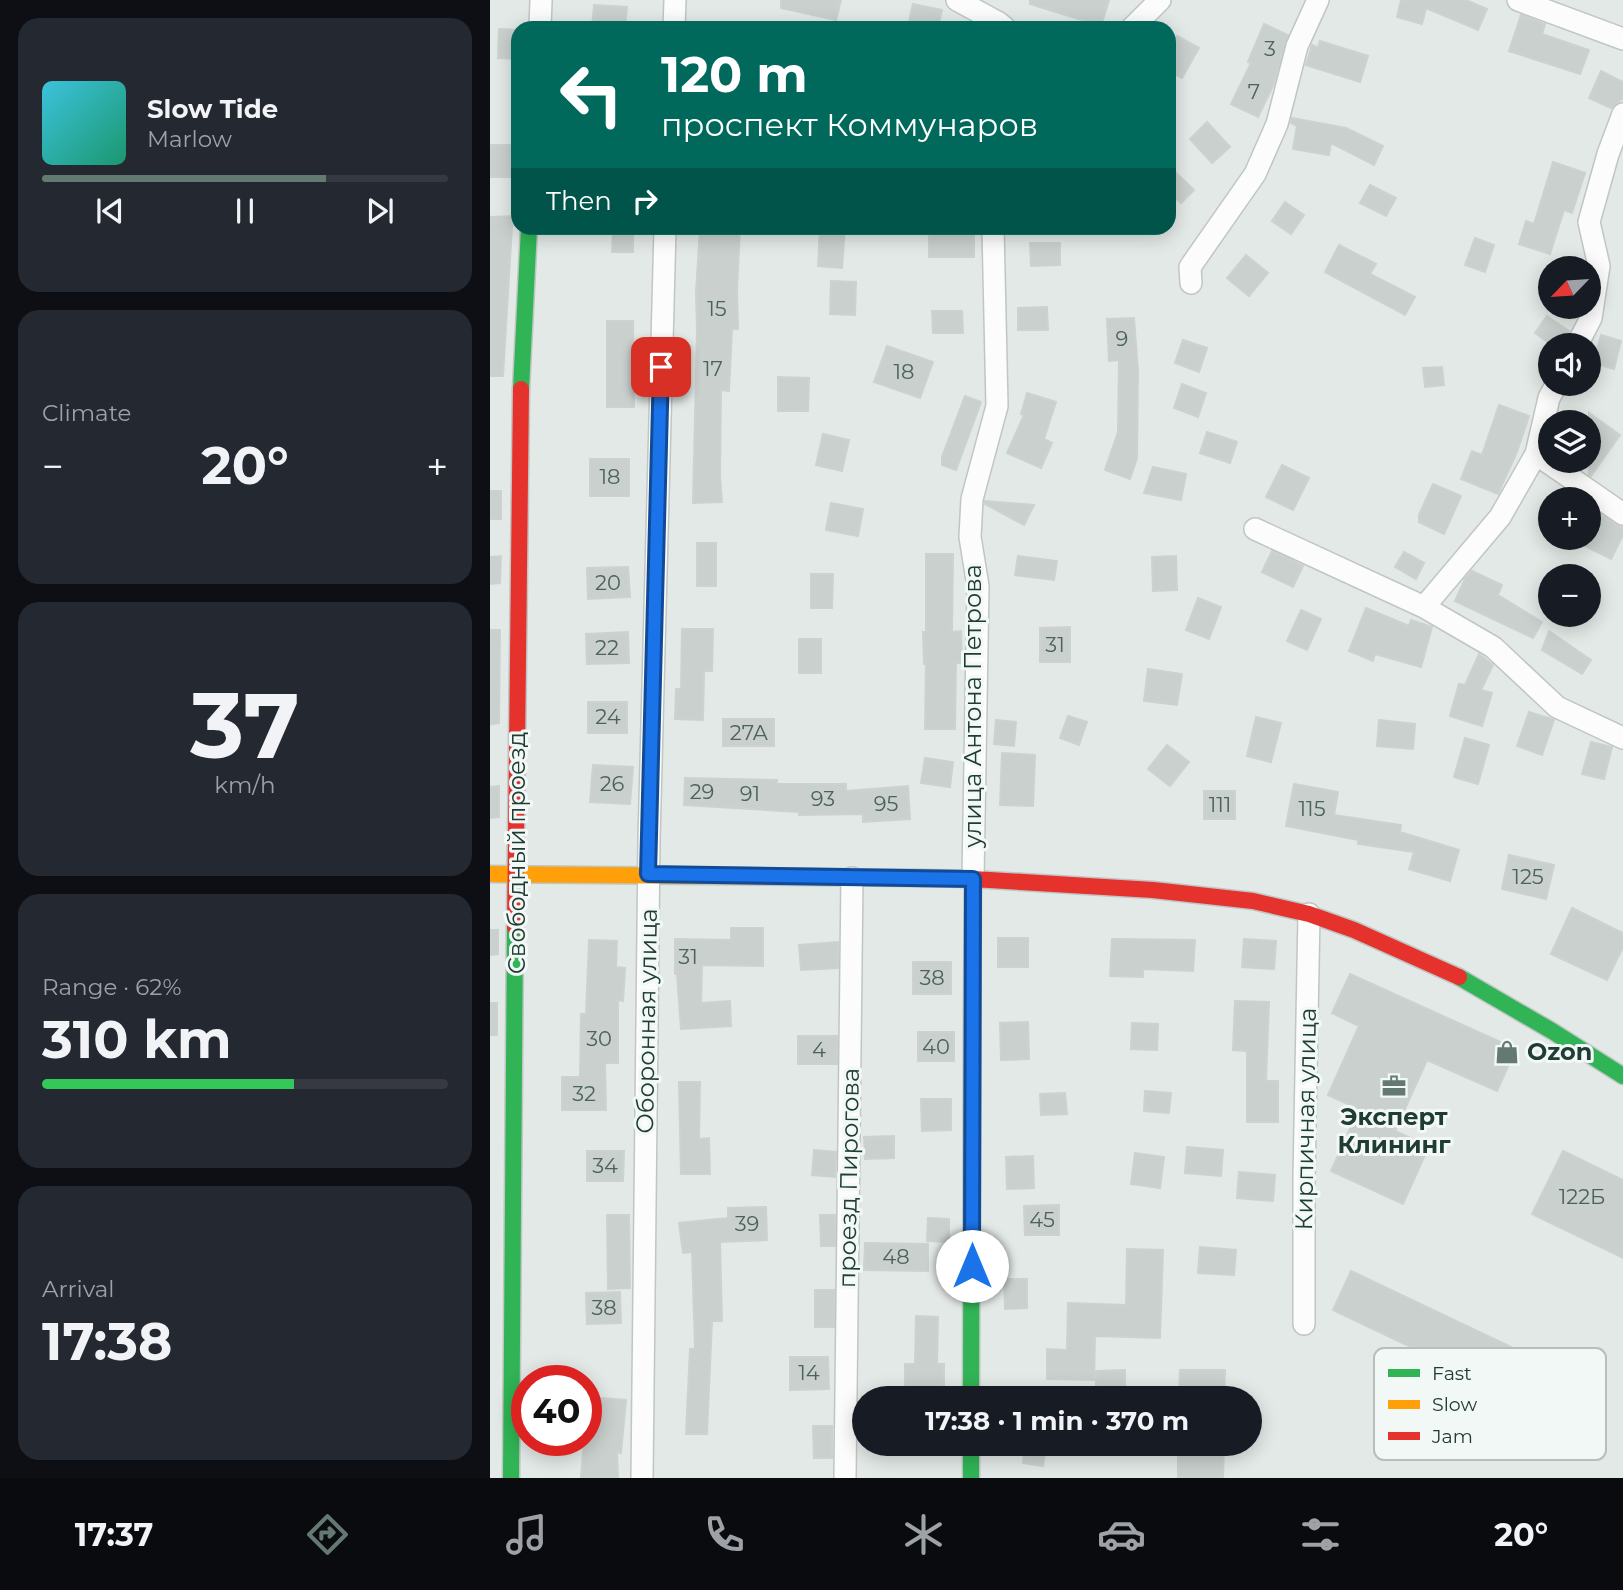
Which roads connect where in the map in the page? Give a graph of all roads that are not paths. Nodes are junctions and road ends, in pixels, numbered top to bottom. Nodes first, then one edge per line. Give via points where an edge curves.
1 (541, 0) edge
2 (675, 0) edge
3 (957, 0) edge
4 (1160, 0) edge
5 (1318, 0) edge
6 (1518, 0) edge
7 (540, 21) edge
8 (674, 21) edge
9 (995, 21) edge
10 (1139, 21) edge
11 (1623, 39) edge
12 (1623, 114) edge
13 (530, 235) edge
14 (665, 235) edge
15 (993, 235) edge
16 (1191, 283) dead end
17 (1583, 333) edge
18 (1550, 396) edge
19 (1536, 454) junction
20 (1623, 514) edge
21 (1255, 530) dead end
22 (1424, 607) junction
23 (1623, 738) edge
24 (490, 874) edge
25 (517, 874) junction
26 (648, 874) junction
27 (852, 878) junction
28 (973, 879) junction
29 (1309, 914) junction
30 (1623, 1076) edge
31 (1304, 1324) dead end
32 (971, 1386) edge
33 (971, 1456) edge
34 (511, 1478) edge
35 (642, 1478) edge
36 (845, 1478) edge
37 (971, 1478) edge

1 - 7 street
2 - 8 street
3 - 9 street
4 - 10 street
5 - 16 street via 1297,46 1277,124 1255,174 1190,267
6 - 11 street
12 - 17 street via 1589,222 1600,266 1591,318
13 - 25 street, Свободный проезд via 519,432
14 - 26 street, Оборонная улица
15 - 28 street, улица Антона Петрова via 997,406 972,499 970,537 978,586
18 - 19 street
19 - 20 street
19 - 22 street via 1500,517
21 - 22 street
22 - 23 street via 1493,647 1558,707
24 - 25 street
25 - 26 street
25 - 34 street, Свободный проезд
26 - 27 street
26 - 35 street, Оборонная улица
27 - 28 street
27 - 36 street, проезд Пирогова
28 - 29 street via 1153,890 1253,901
28 - 32 street, улица Антона Петрова
29 - 30 street via 1452,973
29 - 31 street, Кирпичная улица
33 - 37 street

